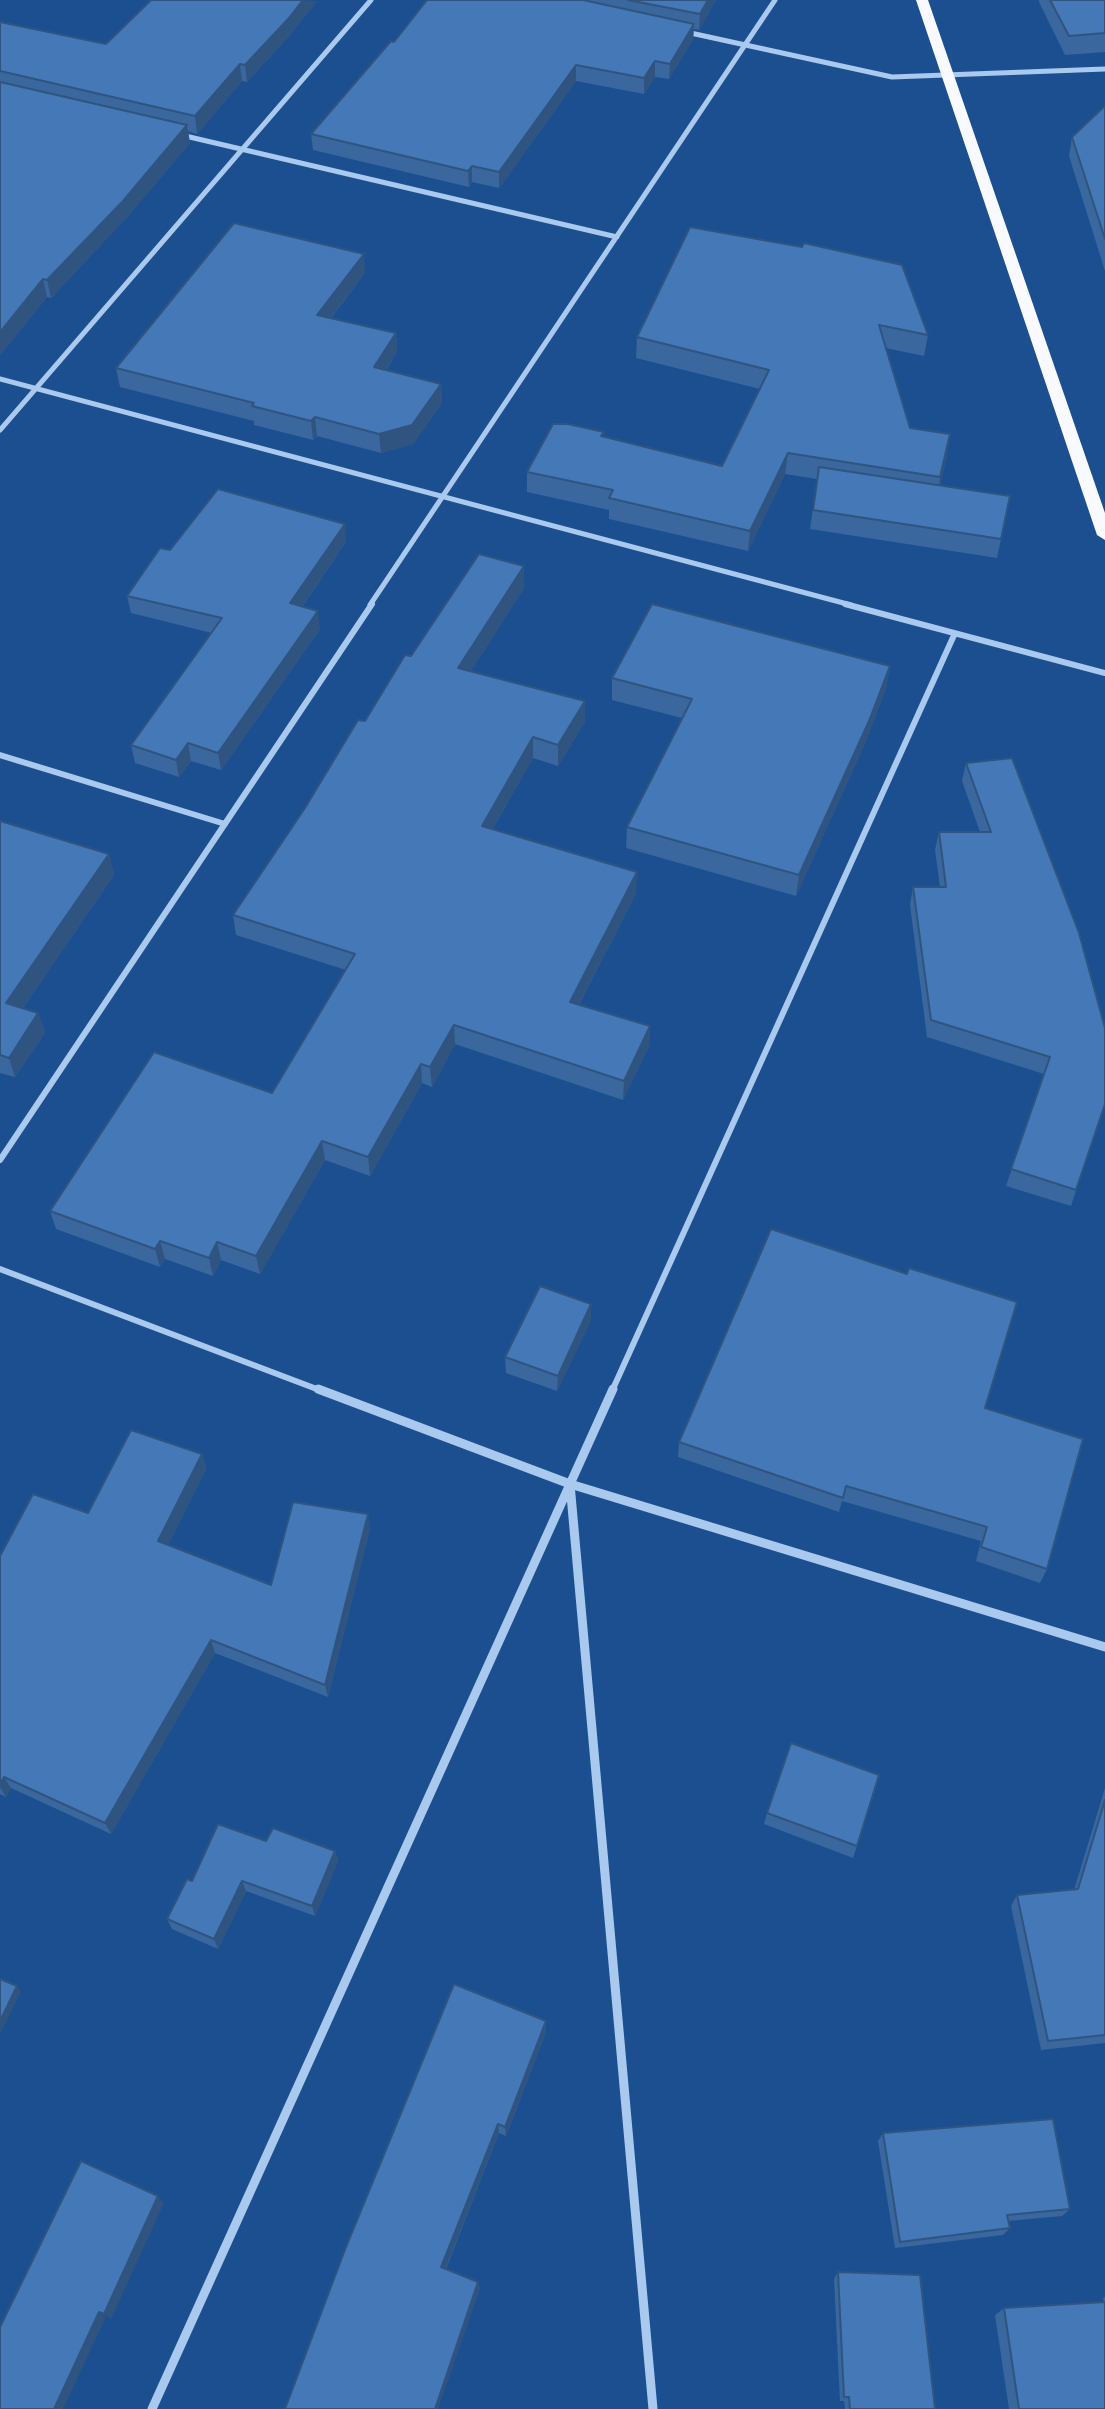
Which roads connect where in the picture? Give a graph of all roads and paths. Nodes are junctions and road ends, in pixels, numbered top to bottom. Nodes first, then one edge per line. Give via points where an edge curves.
1 (371, 0) edge
2 (775, 0) edge
3 (922, 0) edge
4 (679, 31) edge
5 (745, 45) junction
6 (1105, 69) edge
7 (950, 75) junction
8 (175, 134) edge
9 (242, 149) junction
10 (617, 237) junction
11 (0, 379) edge
12 (36, 389) junction
13 (0, 430) edge
14 (443, 497) junction
15 (1105, 535) edge
16 (955, 633) junction
17 (1105, 673) edge
18 (0, 755) edge
19 (225, 824) junction
20 (0, 1160) edge
21 (0, 1269) edge
22 (570, 1484) junction
23 (1105, 1647) edge
24 (152, 2409) edge
25 (653, 2409) edge

1 - 9 street
2 - 5 street
3 - 7 highway
4 - 5 street
5 - 7 street via 892,77
5 - 10 street
6 - 7 street
7 - 15 highway
8 - 9 street
9 - 10 street
9 - 12 street
10 - 14 street
11 - 12 street
12 - 13 street
12 - 14 street
14 - 16 street
14 - 19 street
16 - 17 street
16 - 22 street
18 - 19 street
19 - 20 street
21 - 22 street
22 - 23 street
22 - 24 street
22 - 25 street

